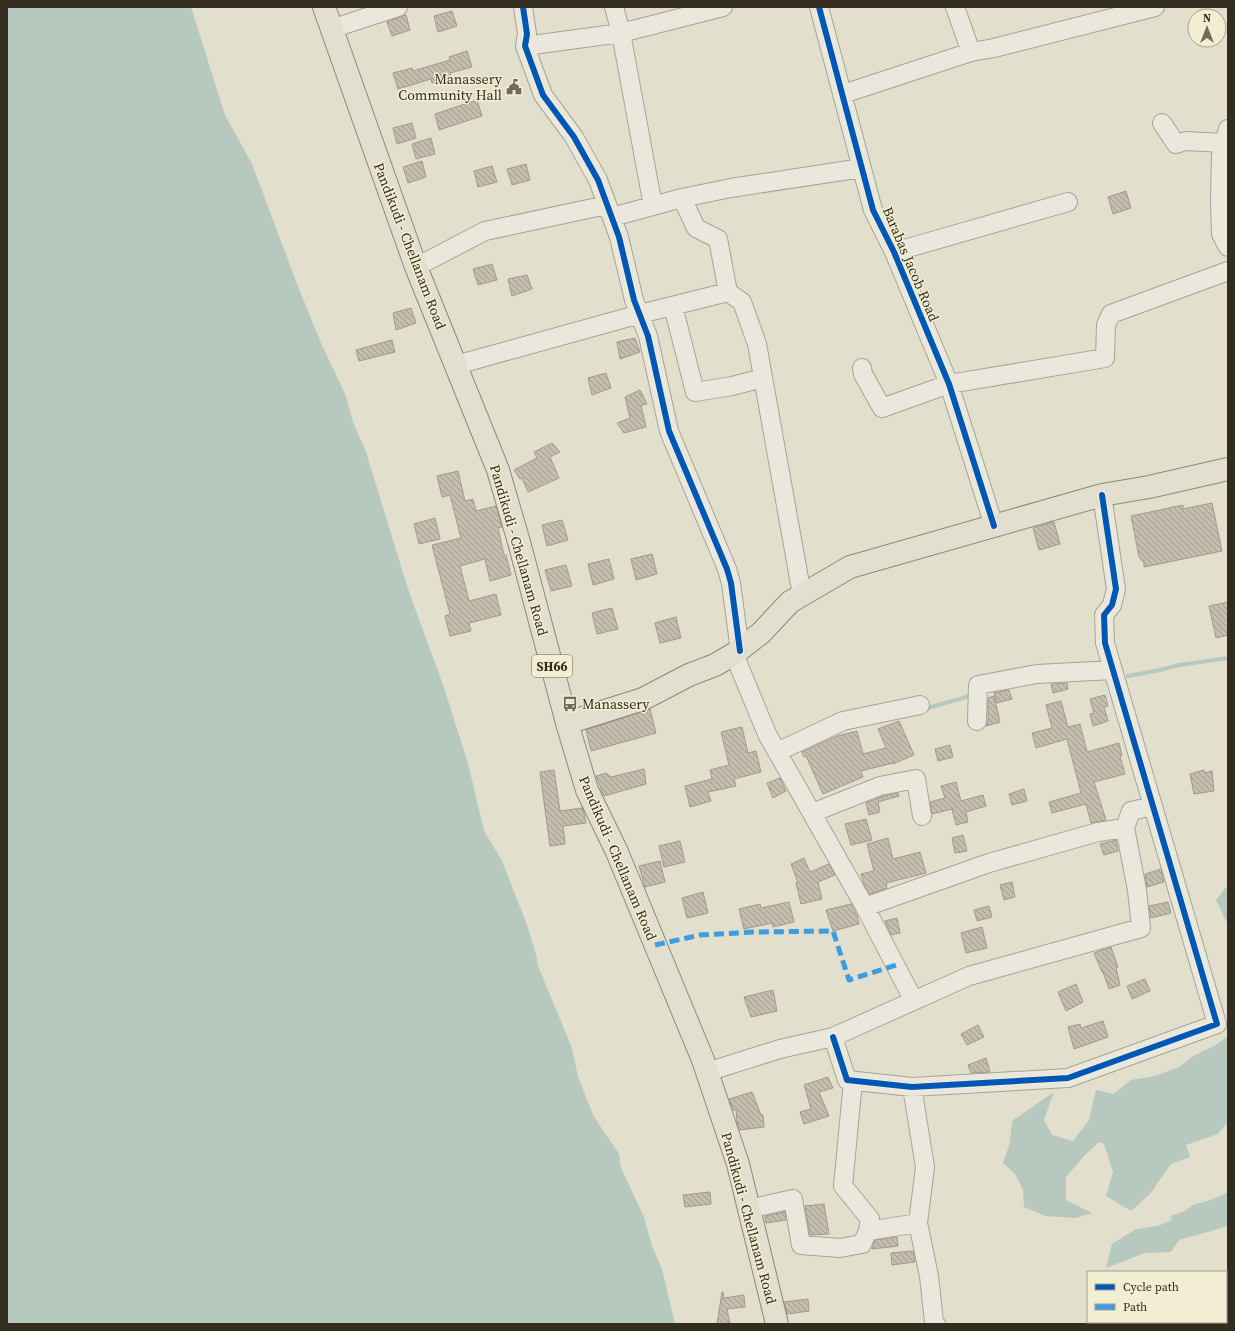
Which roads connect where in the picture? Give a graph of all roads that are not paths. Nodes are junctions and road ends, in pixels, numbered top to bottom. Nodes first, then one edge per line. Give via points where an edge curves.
1 (324, 7) edge
2 (398, 7) edge
3 (523, 7) edge
4 (614, 7) edge
5 (723, 7) edge
6 (819, 7) edge
7 (955, 7) edge
8 (1154, 7) edge
9 (332, 29) junction
10 (620, 33) junction
11 (524, 46) junction
12 (971, 52) junction
13 (843, 94) junction
14 (1162, 123) dead end
15 (1226, 136) edge
16 (862, 168) junction
17 (682, 198) junction
18 (1068, 202) dead end
19 (654, 206) junction
20 (609, 211) junction
21 (1228, 247) edge
22 (894, 252) junction
23 (416, 267) junction
24 (1228, 271) edge
25 (728, 292) junction
26 (674, 306) junction
27 (640, 314) junction
28 (456, 365) junction
29 (862, 368) dead end
30 (763, 378) junction
31 (949, 384) junction
32 (1228, 469) edge
33 (1102, 495) junction
34 (994, 526) junction
35 (802, 595) junction
36 (737, 652) junction
37 (1112, 670) junction
38 (920, 705) dead end
39 (977, 721) dead end
40 (567, 722) junction
41 (777, 752) junction
42 (1152, 806) junction
43 (812, 813) junction
44 (922, 816) dead end
45 (1125, 828) junction
46 (865, 907) junction
47 (914, 1002) junction
48 (833, 1037) junction
49 (707, 1072) junction
50 (853, 1081) junction
51 (912, 1087) junction
52 (749, 1209) junction
53 (918, 1223) junction
54 (868, 1231) junction
55 (777, 1324) edge
56 (936, 1324) edge

1 - 9 main road, Pandikudi - Chellanam Road / SH66
2 - 9 street
3 - 11 street via 527,34
4 - 10 street
5 - 10 street
6 - 13 street, Barabas Jacob Road
7 - 12 street
8 - 12 street
9 - 23 main road, Pandikudi - Chellanam Road / SH66
10 - 11 street
10 - 19 street
11 - 20 street via 543,95 574,137 598,180
12 - 13 street
13 - 16 street, Barabas Jacob Road
14 - 15 street via 1176,144
15 - 21 street via 1221,155 1220,199 1221,234
16 - 17 street
16 - 22 street, Barabas Jacob Road via 873,210
17 - 19 street
17 - 25 street via 696,228 718,239
18 - 22 street
19 - 20 street
20 - 23 street via 485,231
20 - 27 street via 619,237 634,300
22 - 31 street, Barabas Jacob Road
23 - 28 main road, Pandikudi - Chellanam Road / SH66
24 - 31 street via 1111,314 1106,325 1105,358
25 - 26 street
25 - 30 street via 742,302 757,344
26 - 27 street
26 - 30 street via 695,392
27 - 28 street
27 - 36 street via 648,336 669,431 727,569 731,583
28 - 40 main road, Pandikudi - Chellanam Road / SH66 via 498,470
29 - 31 street via 882,408
30 - 35 street
31 - 34 street, Barabas Jacob Road
32 - 33 main road
33 - 34 main road
33 - 37 street via 1116,588 1112,605 1104,615 1105,644
34 - 35 main road via 850,568
35 - 36 main road via 790,602 761,633
36 - 40 main road via 643,699
36 - 41 street via 767,734
37 - 39 street via 1037,674 978,685
37 - 42 street
38 - 41 street via 843,721
40 - 49 main road, Pandikudi - Chellanam Road / SH66 via 587,790 617,852
41 - 43 street
42 - 45 street via 1131,811
42 - 51 street via 1217,1024 1068,1078
43 - 44 street via 880,786 916,780
43 - 46 street
45 - 46 street via 1098,832 989,863
45 - 47 street via 1137,890 1141,928 969,976
46 - 47 street
47 - 48 street
48 - 49 street via 780,1049
48 - 50 street via 846,1080
49 - 52 main road, Pandikudi - Chellanam Road / SH66 via 738,1164
50 - 51 street
50 - 54 street via 844,1186 870,1219
51 - 53 street via 925,1167
52 - 54 street via 793,1199 801,1245 840,1248 862,1244
52 - 55 main road, Pandikudi - Chellanam Road / SH66
53 - 54 street
53 - 56 street

